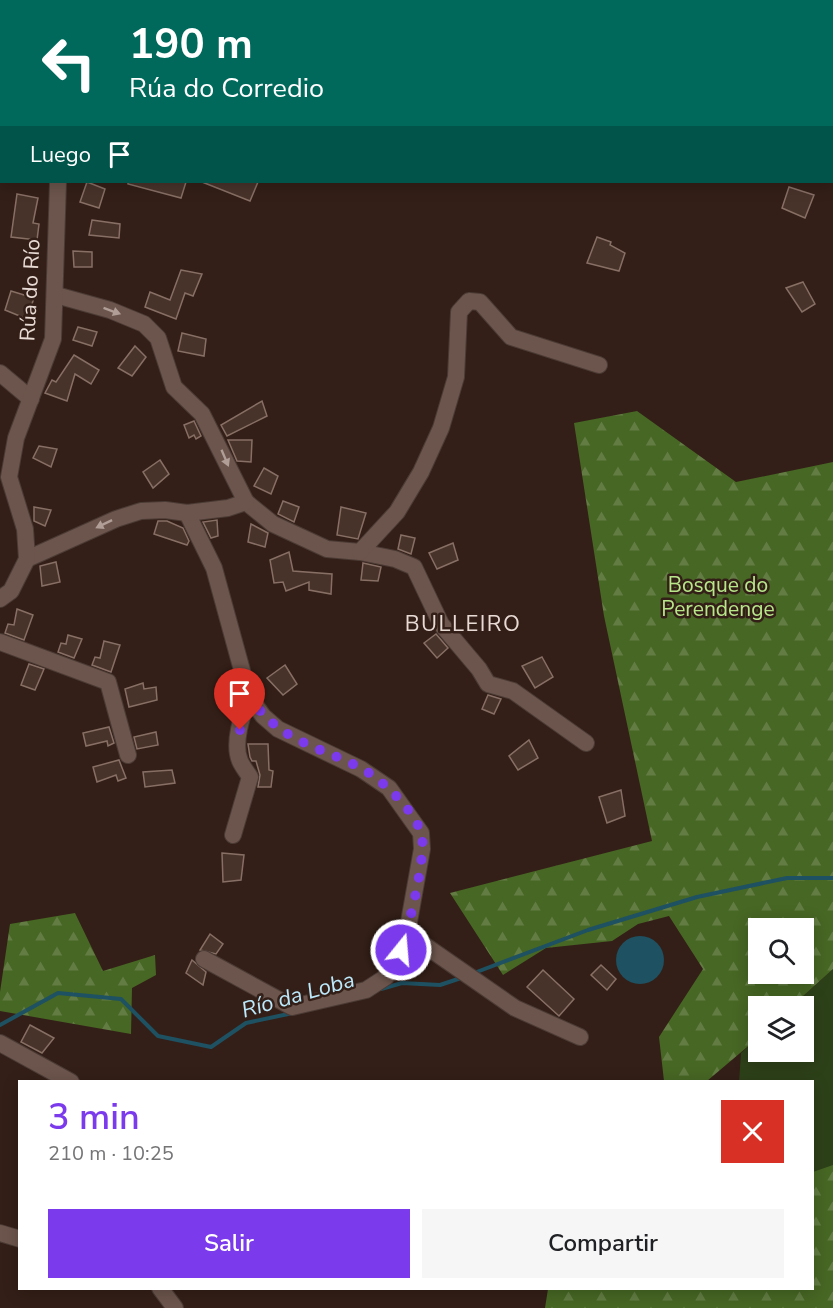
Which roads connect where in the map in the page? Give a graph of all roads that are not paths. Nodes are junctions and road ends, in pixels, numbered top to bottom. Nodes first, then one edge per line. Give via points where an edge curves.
1 (58, 183) edge
2 (56, 295) junction
3 (599, 365) dead end
4 (0, 373) edge
5 (31, 399) junction
6 (246, 502) junction
7 (187, 513) junction
8 (360, 552) junction
9 (27, 559) junction
10 (0, 599) edge
11 (0, 642) edge
12 (249, 696) junction
13 (586, 743) dead end
14 (128, 755) dead end
15 (233, 835) dead end
16 (407, 933) junction
17 (204, 959) dead end
18 (580, 1037) dead end
19 (0, 1043) edge
20 (67, 1080) edge
21 (0, 1233) edge
22 (18, 1238) edge
23 (162, 1290) edge
24 (175, 1308) edge

1 - 2 street, Rúa do Río
2 - 5 street, Rúa do Río via 53,339
2 -> 6 street via 144,324 158,338 174,387 202,414
3 - 8 street via 511,337 480,302 469,302 459,312 456,377 441,428 398,512
4 - 5 street
5 - 9 street, Rúa do Río via 16,438 9,477 25,529
6 - 7 street
6 - 8 street via 273,524 327,549
7 -> 9 street via 141,511
7 - 12 street via 214,568
8 - 13 street via 414,567 441,624 488,684 513,691
9 - 10 street via 11,591
11 - 14 street via 108,682
12 - 15 street via 238,744 239,759 250,777
12 - 16 street via 278,729 361,768 389,788 407,810 421,833 422,849
16 - 17 street via 387,977 366,990 292,1007
16 - 18 street via 515,1008
19 - 20 street
21 - 22 street
23 - 24 street

